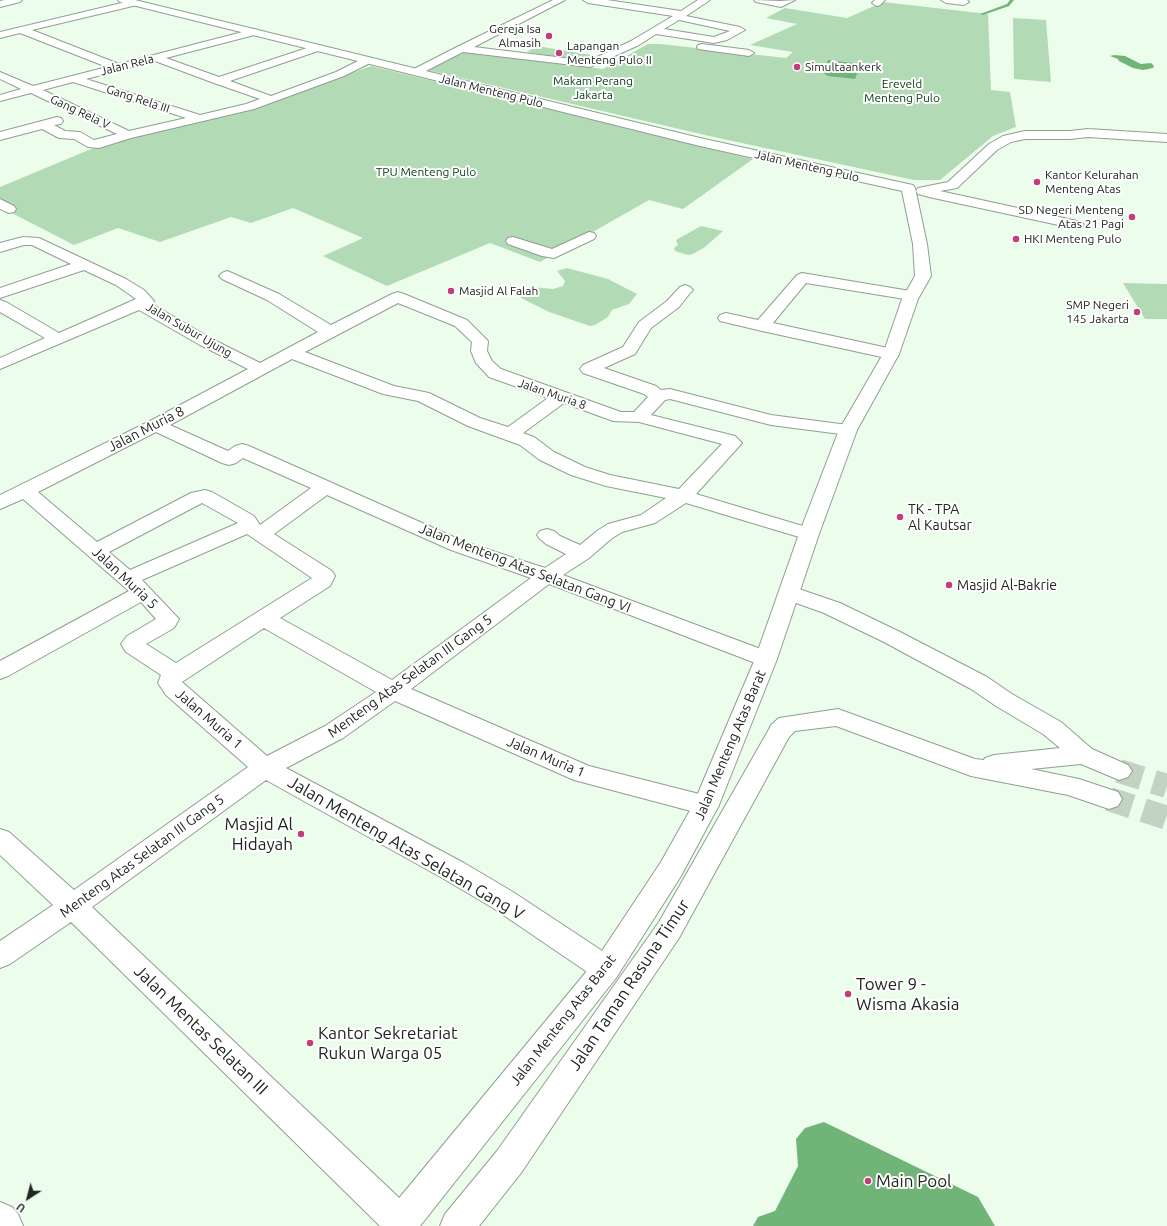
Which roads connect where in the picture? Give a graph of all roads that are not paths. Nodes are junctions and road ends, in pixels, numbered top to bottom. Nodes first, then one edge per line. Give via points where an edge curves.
1 (17, 0) edge
2 (123, 0) edge
3 (560, 0) edge
4 (588, 0) edge
5 (705, 0) edge
6 (759, 0) edge
7 (790, 0) edge
8 (946, 0) edge
9 (964, 2) dead end
10 (134, 3) junction
11 (0, 4) edge
12 (680, 15) junction
13 (0, 26) edge
14 (21, 30) junction
15 (654, 31) junction
16 (254, 32) junction
17 (0, 36) edge
18 (635, 43) junction
19 (317, 48) junction
20 (462, 49) junction
21 (749, 53) dead end
22 (156, 58) junction
23 (368, 60) junction
24 (118, 67) junction
25 (416, 72) junction
26 (0, 75) edge
27 (74, 79) junction
28 (218, 81) junction
29 (32, 89) junction
30 (0, 98) edge
31 (272, 100) junction
32 (88, 115) junction
33 (202, 119) junction
34 (44, 124) junction
35 (128, 135) junction
36 (0, 136) edge
37 (1167, 138) edge
38 (908, 188) junction
39 (923, 191) junction
40 (1077, 225) dead end
41 (589, 236) dead end
42 (513, 241) dead end
43 (0, 248) edge
44 (84, 265) junction
45 (226, 276) dead end
46 (685, 290) dead end
47 (0, 293) edge
48 (911, 296) junction
49 (141, 304) junction
50 (0, 305) edge
51 (726, 318) dead end
52 (762, 326) junction
53 (330, 332) junction
54 (58, 339) junction
55 (291, 353) junction
56 (891, 354) junction
57 (0, 364) edge
58 (260, 369) junction
59 (658, 396) junction
60 (561, 397) junction
61 (639, 417) junction
62 (156, 425) junction
63 (848, 430) junction
64 (510, 434) junction
65 (324, 488) junction
66 (25, 491) junction
67 (683, 496) junction
68 (0, 503) edge
69 (254, 530) junction
70 (809, 534) junction
71 (547, 535) dead end
72 (95, 551) junction
73 (582, 554) junction
74 (547, 576) junction
75 (135, 585) junction
76 (790, 593) junction
77 (263, 618) junction
78 (766, 659) junction
79 (0, 671) edge
80 (176, 674) junction
81 (393, 691) junction
82 (1083, 755) junction
83 (971, 767) junction
84 (265, 768) junction
85 (1119, 771) tunnel mouth
86 (1109, 799) tunnel mouth
87 (706, 805) junction
88 (0, 839) edge
89 (73, 906) junction
90 (0, 956) edge
91 (606, 969) junction
92 (0, 1219) edge
93 (399, 1224) edge
94 (6, 1226) edge
95 (457, 1226) edge

1 - 11 street
2 - 10 street, Jalan Menteng Pulo
3 - 20 street
4 - 12 street
5 - 12 street
6 - 7 street via 781,4
8 - 9 street
10 - 14 street
10 - 16 street, Jalan Menteng Pulo
12 - 15 street
12 - 15 street via 740,30 714,40
13 - 14 street
14 - 17 street
14 - 24 street
15 - 18 street
16 - 19 street, Jalan Menteng Pulo
16 - 22 street, Jalan Rela
18 - 20 street via 590,64
18 - 21 street via 657,42
19 - 23 street, Jalan Menteng Pulo
19 - 28 street
20 - 25 street
22 - 24 street, Jalan Rela
22 - 28 street
23 - 25 street, Jalan Menteng Pulo
23 - 31 street via 340,74
24 - 27 street, Jalan Rela
25 - 38 street, Jalan Menteng Pulo via 795,164
26 - 29 street, Gang Rela V
27 - 29 street, Jalan Rela
27 - 33 street, Gang Rela III
28 - 31 street
29 - 30 street, Jalan Rela
29 - 32 street, Gang Rela V
31 - 33 street
32 - 34 street
32 - 35 street, Gang Rela V
33 - 35 street
34 - 35 street via 63,135 76,135 92,144
34 - 36 street
37 - 39 street via 1088,133 1007,139 993,147 952,185
38 - 39 street, Jalan Menteng Pulo
38 - 48 street, Jalan Menteng Atas Barat via 920,244 923,276
39 - 40 street, Jalan Menteng Pulo
41 - 42 street via 554,254
43 - 44 street, Jalan Subur Ujung via 23,241 34,241
44 - 47 street
44 - 49 street, Jalan Subur Ujung via 139,293 146,301
45 - 53 street via 273,297
46 - 59 street via 673,304 645,325 628,350 589,369 650,390
48 - 52 street via 802,278
48 - 56 street, Jalan Menteng Atas Barat
49 - 54 street
49 - 58 street, Jalan Subur Ujung via 206,342
50 - 54 street
51 - 52 street
52 - 56 street
53 - 55 street, Jalan Muria 8
53 - 60 street, Jalan Muria 8 via 398,298 460,323 480,341 484,363 495,373
54 - 57 street
55 - 58 street, Jalan Muria 8
55 - 64 street via 389,390 423,397 474,422
56 - 63 street, Jalan Menteng Atas Barat
58 - 62 street, Jalan Muria 8
59 - 61 street
59 - 63 street via 670,394 771,420
60 - 61 street, Jalan Muria 8 via 620,417
60 - 64 street
61 - 67 street, Jalan Muria 8 via 733,443
62 - 65 street, Jalan Menteng Atas Selatan Gang VI via 229,459 242,450
62 - 66 street, Jalan Muria 8
63 - 70 street, Jalan Menteng Atas Barat
64 - 67 street via 578,471 606,480
65 - 69 street
65 - 74 street, Jalan Menteng Atas Selatan Gang VI via 458,546
66 - 68 street, Jalan Muria 8
66 - 72 street, Jalan Muria 5
67 - 70 street
67 - 73 street, Menteng Atas Selatan III Gang 5 via 648,519 615,528
69 - 72 street via 247,520 205,496 198,497
69 - 75 street
69 - 77 street, Jalan Muria 1 via 324,576 322,581
70 - 76 street, Jalan Menteng Atas Barat
71 - 73 street
72 - 75 street, Jalan Muria 5
73 - 74 street, Menteng Atas Selatan III Gang 5
74 - 78 street, Jalan Menteng Atas Selatan Gang VI
74 - 81 street, Menteng Atas Selatan III Gang 5
75 - 79 street
75 - 80 street, Jalan Muria 5 via 168,619 166,623 132,644
76 - 78 street, Jalan Menteng Atas Barat
76 - 82 street via 839,611 892,636 978,683 1052,728
77 - 80 street, Jalan Muria 1
77 - 81 street
78 - 87 street, Jalan Menteng Atas Barat
80 - 84 street, Jalan Muria 1 via 170,679 174,689
81 - 84 street, Menteng Atas Selatan III Gang 5 via 334,732
81 - 87 street, Jalan Muria 1 via 583,774
82 - 83 street
82 - 85 street
83 - 86 street via 1070,786
83 - 95 street, Jalan Taman Rasuna Timur via 838,717 788,724 780,731 669,930 509,1162
84 - 89 street, Menteng Atas Selatan III Gang 5
84 - 91 street, Jalan Menteng Atas Selatan Gang V via 454,871
87 - 91 street, Jalan Menteng Atas Barat via 671,868
88 - 89 street, Jalan Mentas Selatan III
89 - 90 street, Menteng Atas Selatan III Gang 5
89 - 93 street, Jalan Mentas Selatan III
91 - 93 street, Jalan Menteng Atas Barat
92 - 94 street

